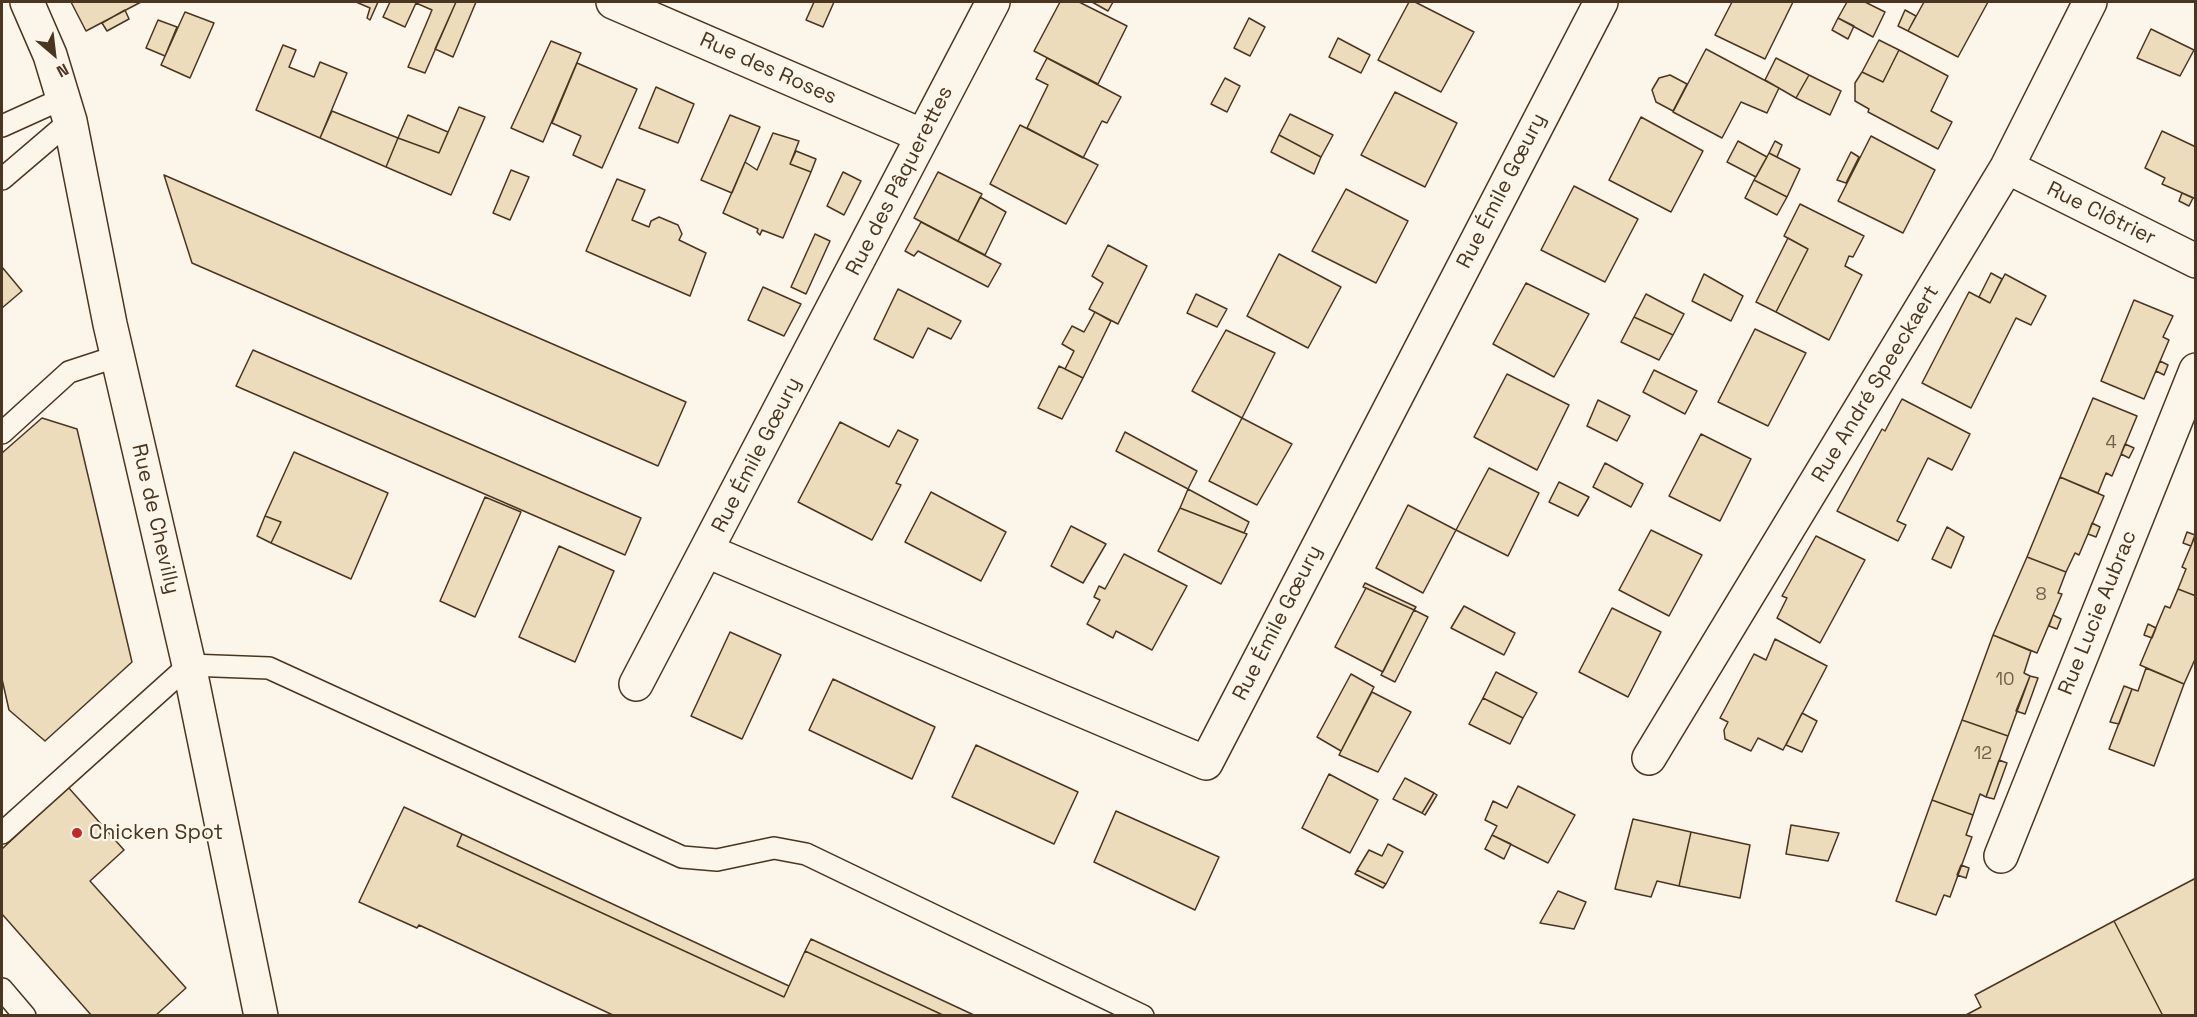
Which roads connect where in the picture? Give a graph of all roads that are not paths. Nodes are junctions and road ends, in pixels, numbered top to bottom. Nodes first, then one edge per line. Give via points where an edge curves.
1 (613, 2) edge
2 (993, 2) edge
3 (1601, 2) edge
4 (2090, 2) edge
5 (33, 14) edge
6 (67, 109) junction
7 (2, 126) edge
8 (923, 136) junction
9 (2007, 167) junction
10 (2, 179) edge
11 (2196, 261) edge
12 (118, 357) junction
13 (807, 360) joint
14 (2196, 370) edge
15 (2, 433) edge
16 (707, 551) junction
17 (189, 665) junction
18 (636, 684) dead end
19 (1649, 758) dead end
20 (2, 834) edge
21 (2001, 856) dead end
22 (2, 989) edge
23 (25, 1016) edge
24 (261, 1016) edge
25 (1143, 1016) edge

1 - 8 street, Rue des Roses
2 - 8 street, Rue des Pâquerettes
3 - 16 street, Rue Émile Gœury via 1206,763
4 - 9 street, Rue André Speeckaert
5 - 6 street, Rue de Chevilly
6 - 7 lane
6 - 10 lane
6 - 12 street, Rue de Chevilly
8 - 13 street, Rue des Pâquerettes
9 - 11 street, Rue Clôtrier
9 - 19 street, Rue André Speeckaert
12 - 15 lane via 69,372
12 - 17 street, Rue de Chevilly
13 - 16 street, Rue Émile Gœury
14 - 21 street, Rue Lucie Aubrac
16 - 18 street, Rue Émile Gœury
17 - 20 lane
17 - 24 street, Rue de Chevilly
17 - 25 lane via 269,668 682,857 717,860 774,848 806,854
22 - 23 lane

